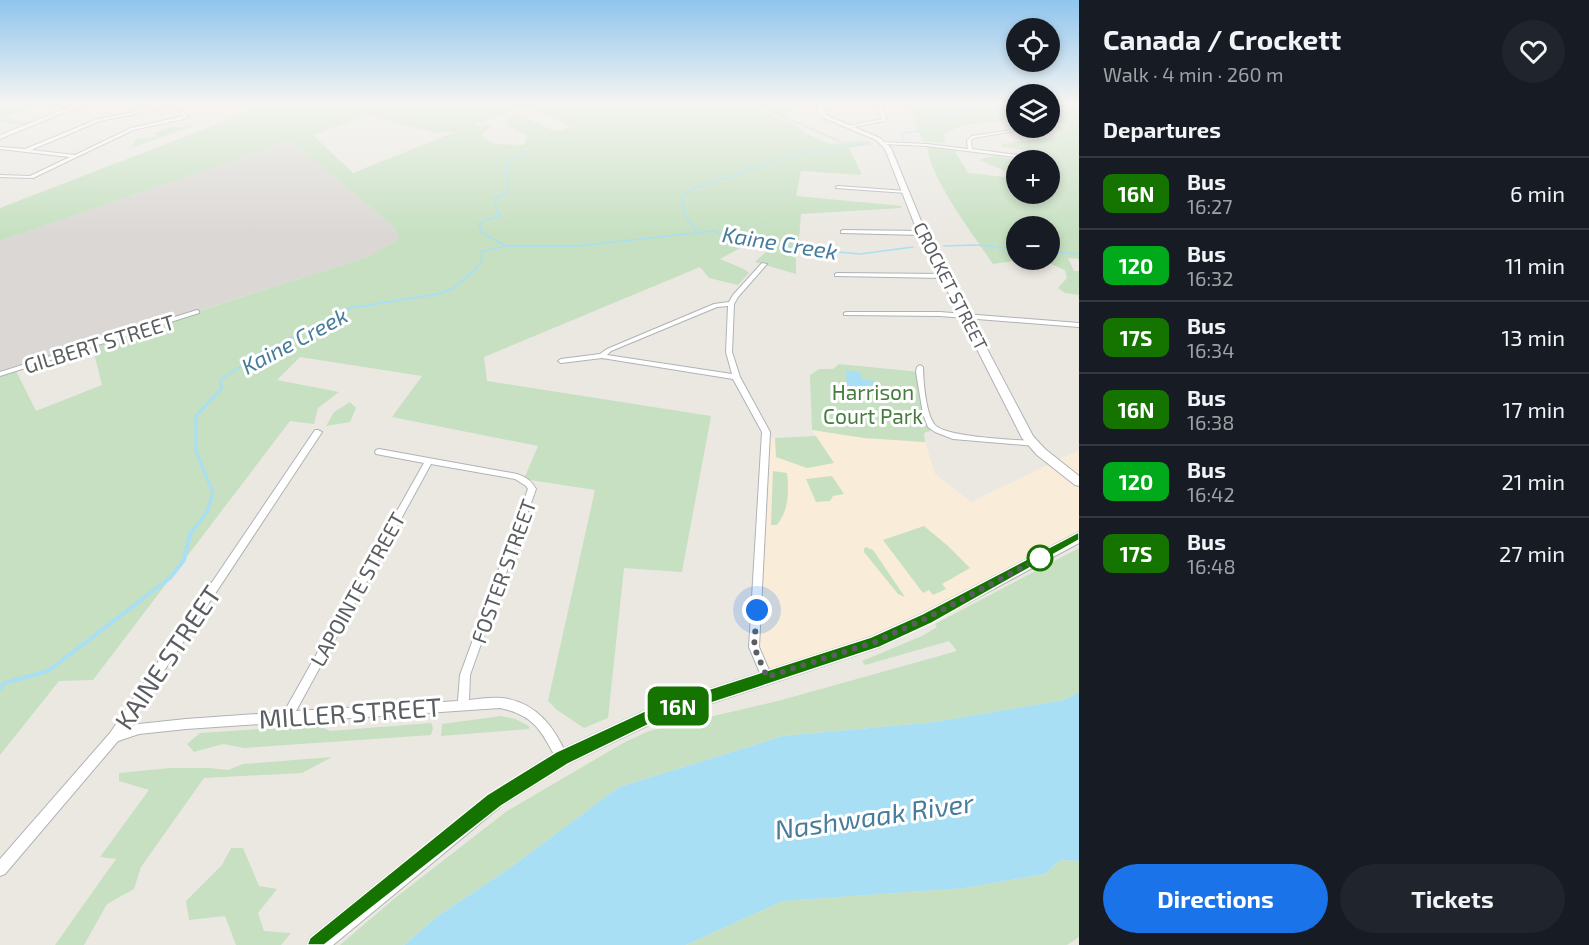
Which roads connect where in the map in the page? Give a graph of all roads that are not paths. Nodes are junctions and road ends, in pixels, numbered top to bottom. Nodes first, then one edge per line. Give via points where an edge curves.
1 (34, 147) edge
2 (94, 147) edge
3 (887, 147) edge
4 (934, 147) edge
5 (0, 148) edge
6 (970, 150) joint
7 (25, 151) junction
8 (1006, 155) edge
9 (75, 156) junction
10 (0, 176) edge
11 (838, 187) dead end
12 (906, 192) junction
13 (843, 232) dead end
14 (922, 233) junction
15 (764, 264) dead end
16 (837, 274) dead end
17 (944, 276) junction
18 (731, 304) junction
19 (197, 312) dead end
20 (846, 314) dead end
21 (965, 316) junction
22 (1079, 325) edge
23 (602, 356) junction
24 (561, 361) dead end
25 (920, 367) dead end
26 (0, 374) edge
27 (736, 377) junction
28 (318, 432) dead end
29 (1034, 444) junction
30 (379, 452) dead end
31 (428, 462) junction
32 (1079, 482) edge
33 (1079, 537) edge
34 (767, 677) junction
35 (463, 704) junction
36 (287, 717) junction
37 (114, 737) junction
38 (562, 758) junction
39 (0, 869) edge
40 (317, 945) edge

1 - 7 street
2 - 9 street
3 - 12 street, CROCKET STREET
4 - 6 street
5 - 7 street
6 - 8 street
7 - 9 street
9 - 10 street via 28,178
11 - 12 street
12 - 14 street, CROCKET STREET
13 - 14 street
14 - 17 street, CROCKET STREET
15 - 18 street
16 - 17 street
17 - 21 street, CROCKET STREET
18 - 23 street via 716,305
18 - 27 street via 729,352
19 - 26 street, GILBERT STREET
20 - 21 street
21 - 22 street
21 - 29 street, CROCKET STREET
23 - 24 street
23 - 27 street
25 - 29 street via 929,418 940,432
27 - 34 street via 766,432 754,647
28 - 37 street, KAINE STREET
29 - 32 street, CROCKET STREET
30 - 31 street, FOSTER STREET
31 - 35 street, FOSTER STREET via 517,477 532,489 465,675
31 - 36 street, LAPOINTE STREET
33 - 34 street via 875,642
34 - 38 street via 651,716
35 - 36 street, MILLER STREET
35 - 38 street, MILLER STREET via 523,707 544,725
36 - 37 street, MILLER STREET via 162,726
37 - 39 street, KAINE STREET
38 - 40 street via 495,800

